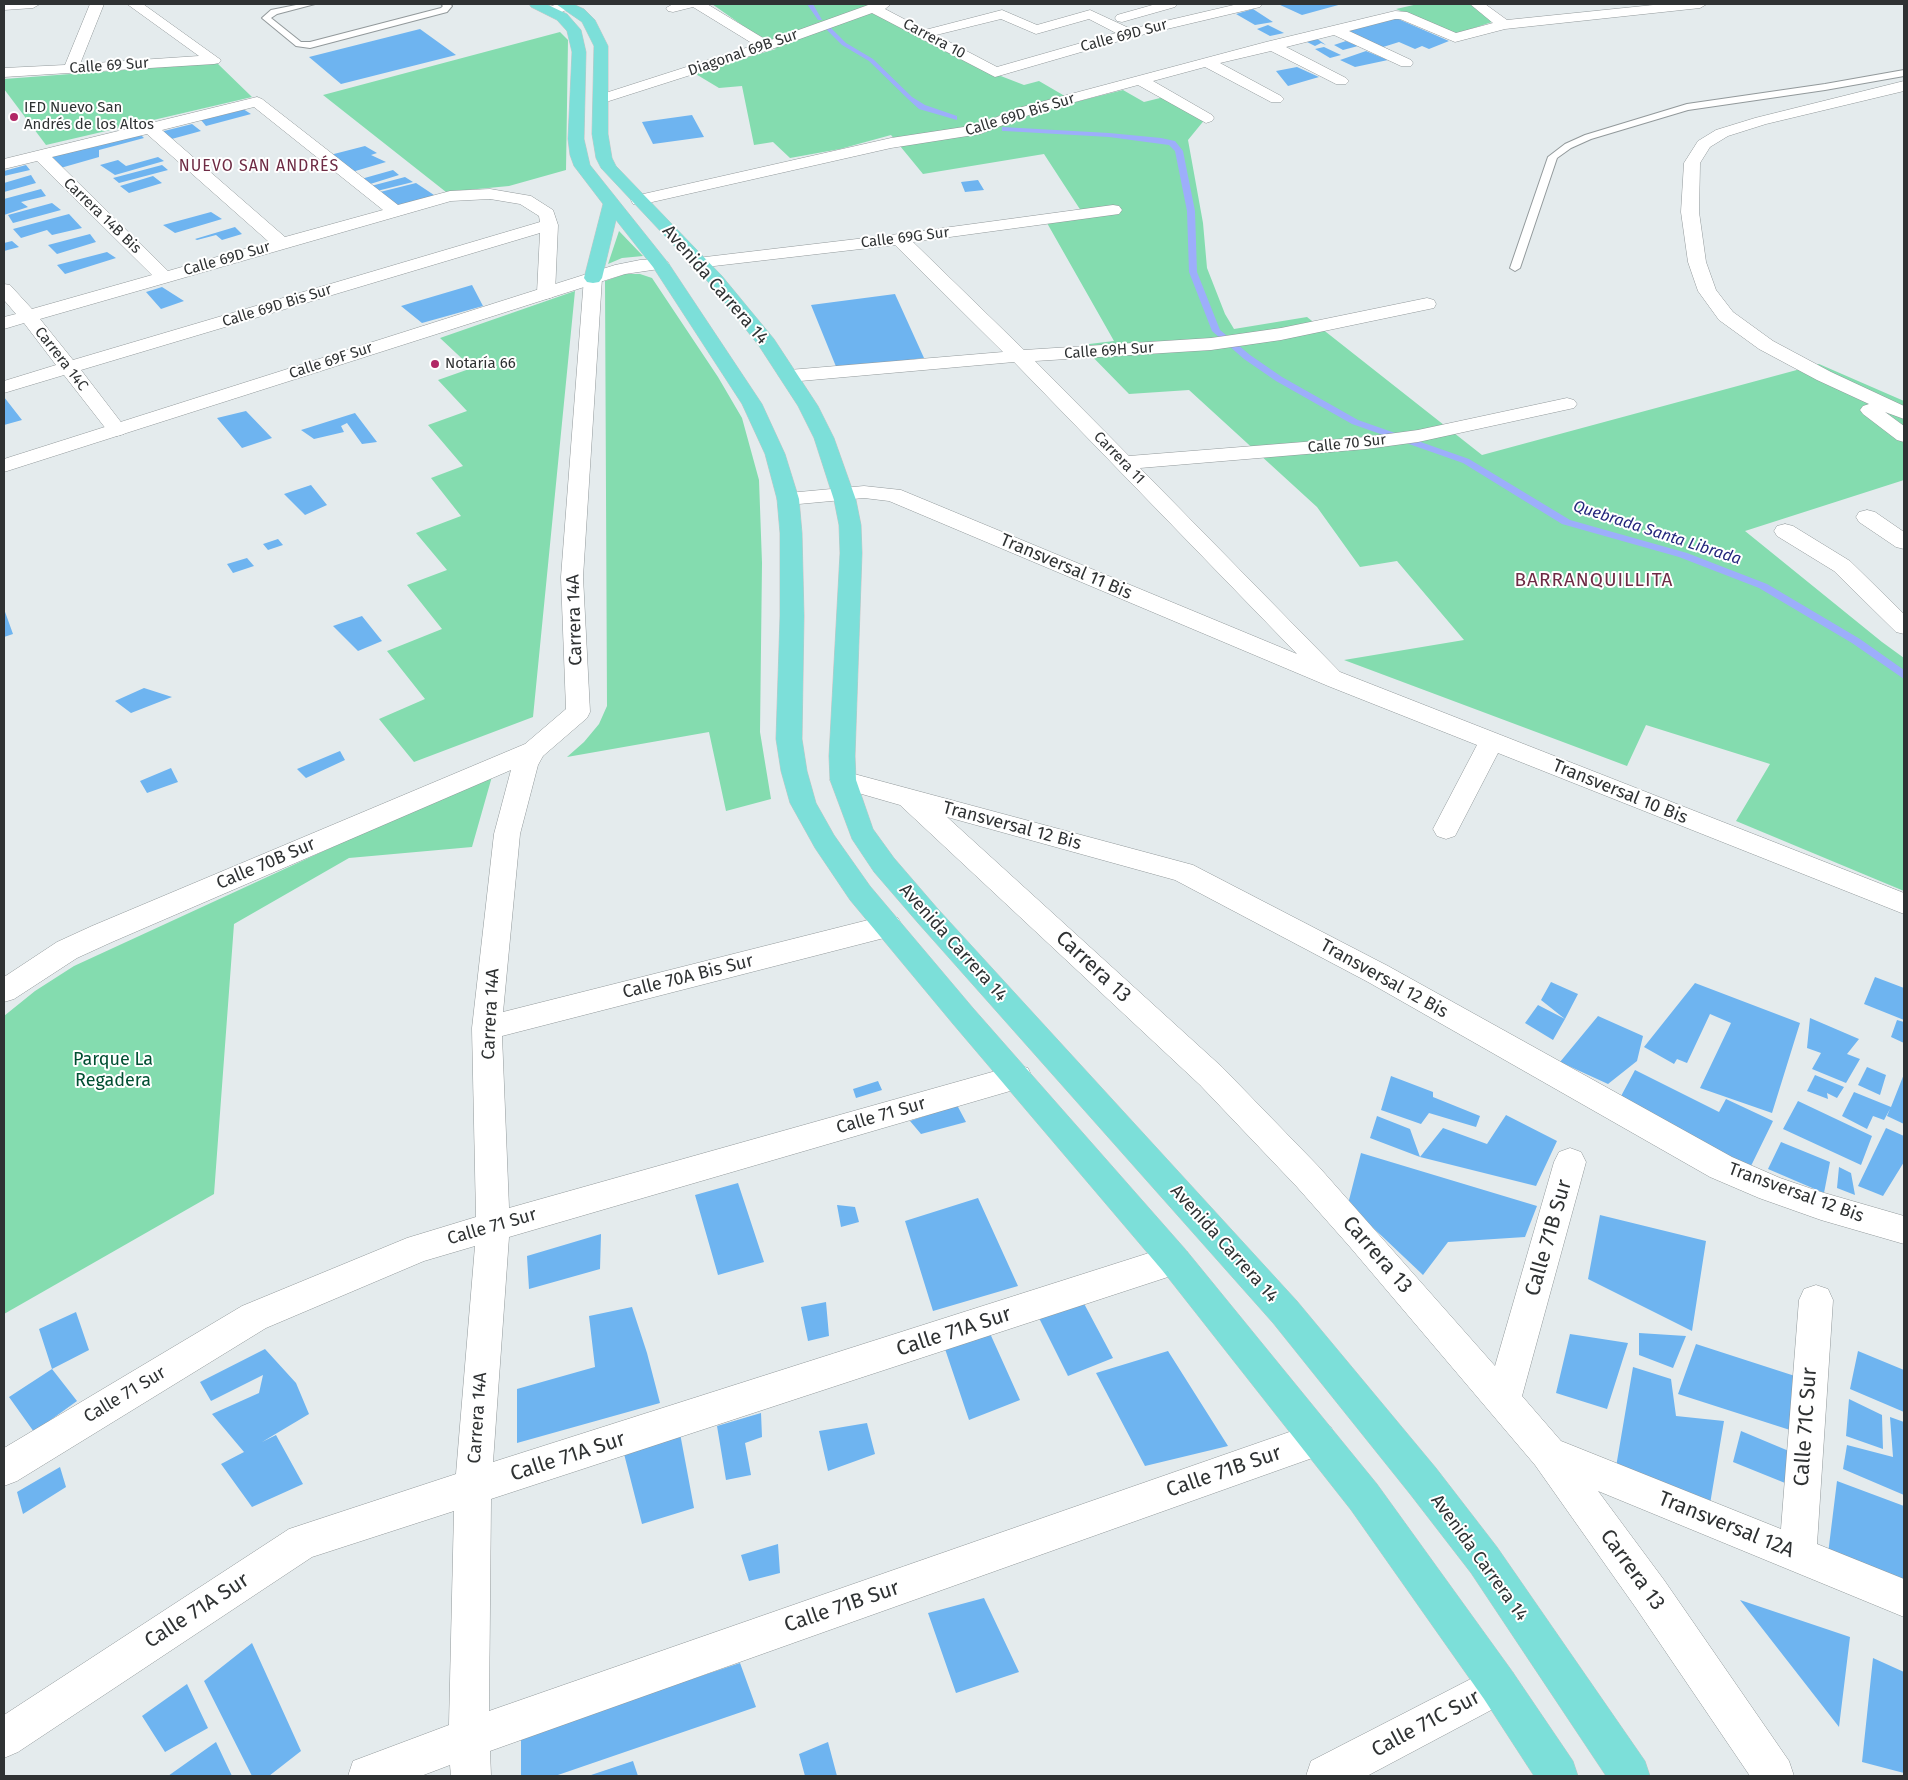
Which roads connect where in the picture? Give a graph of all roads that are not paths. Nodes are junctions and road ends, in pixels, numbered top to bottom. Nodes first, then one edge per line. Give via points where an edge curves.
1 (33, 4) edge
2 (97, 4) edge
3 (134, 4) edge
4 (312, 4) edge
5 (445, 4) edge
6 (688, 4) edge
7 (698, 4) edge
8 (1170, 4) edge
9 (1254, 4) edge
10 (1477, 4) edge
11 (1700, 4) edge
12 (557, 5) edge
13 (4, 6) edge
14 (879, 6) edge
15 (673, 8) dead end
16 (1107, 22) junction
17 (1504, 25) junction
18 (1333, 29) junction
19 (925, 34) junction
20 (1129, 34) junction
21 (1271, 45) junction
22 (767, 46) junction
23 (1207, 62) junction
24 (1406, 63) dead end
25 (71, 68) junction
26 (4, 72) edge
27 (995, 72) joint
28 (1904, 73) edge
29 (1140, 80) junction
30 (1341, 81) dead end
31 (1904, 86) edge
32 (601, 99) junction
33 (1276, 99) dead end
34 (1206, 118) dead end
35 (150, 128) junction
36 (41, 155) junction
37 (4, 164) edge
38 (639, 200) junction
39 (611, 204) junction
40 (1113, 210) dead end
41 (396, 212) junction
42 (549, 225) junction
43 (898, 239) junction
44 (282, 244) junction
45 (697, 263) junction
46 (660, 264) junction
47 (1515, 268) dead end
48 (164, 277) junction
49 (593, 278) junction
50 (4, 289) edge
51 (546, 293) junction
52 (1427, 304) dead end
53 (28, 316) junction
54 (4, 323) edge
55 (1019, 356) junction
56 (68, 368) junction
57 (789, 376) junction
58 (1824, 376) junction
59 (4, 387) edge
60 (1567, 404) dead end
61 (1904, 413) edge
62 (117, 430) junction
63 (1904, 436) edge
64 (1124, 463) junction
65 (4, 466) edge
66 (843, 494) junction
67 (788, 499) junction
68 (1867, 517) dead end
69 (1785, 532) dead end
70 (1904, 542) edge
71 (1904, 626) edge
72 (1336, 680) junction
73 (1492, 741) junction
74 (534, 750) junction
75 (843, 780) junction
76 (908, 798) junction
77 (1446, 828) dead end
78 (1904, 904) edge
79 (888, 926) junction
80 (4, 990) edge
81 (488, 1028) junction
82 (1017, 1077) junction
83 (1570, 1162) dead end
84 (493, 1227) junction
85 (1904, 1230) edge
86 (1174, 1260) junction
87 (1816, 1300) dead end
88 (1504, 1401) junction
89 (1318, 1439) junction
90 (1548, 1453) junction
91 (4, 1468) edge
92 (473, 1488) junction
93 (1798, 1554) junction
94 (1904, 1598) edge
95 (1498, 1685) junction
96 (4, 1738) edge
97 (469, 1738) junction
98 (368, 1776) edge
99 (471, 1776) edge
100 (1326, 1776) edge
101 (1558, 1776) edge
102 (1630, 1776) edge
103 (1774, 1776) edge

1 - 13 street
2 - 25 street
3 - 25 street, Calle 69 Sur via 214,60
4 - 5 lane via 274,12 266,18 299,44 310,45 444,10 448,6
6 - 15 street
7 - 22 street
8 - 16 street
9 - 20 street, Calle 69D Sur
10 - 17 street
11 - 17 street
12 - 32 main road, Avenida Carrera 14 via 579,12 598,37 601,46
12 - 39 main road, Avenida Carrera 14 via 577,38 579,52 578,154 588,176
14 - 19 street, Carrera 10
14 - 22 street, Diagonal 69B Sur
16 - 19 street via 1090,14 1036,30 1002,14
16 - 20 street
17 - 18 street, Calle 69D Bis Sur via 1455,38 1399,15
18 - 21 street, Calle 69D Bis Sur
18 - 24 street
19 - 27 street, Carrera 10
20 - 27 street, Calle 69D Sur
21 - 23 street, Calle 69D Bis Sur
21 - 30 street
22 - 32 street, Diagonal 69B Sur
23 - 29 street, Calle 69D Bis Sur
23 - 33 street
25 - 26 street, Calle 69 Sur
28 - 47 lane via 1686,107 1568,146 1553,157
29 - 34 street
29 - 38 street, Calle 69D Bis Sur via 1028,110 980,129 900,142
31 - 58 street via 1722,133 1704,144 1692,163 1690,212 1697,262 1707,291 1726,316 1766,345
32 - 38 main road, Avenida Carrera 14 via 600,134 604,158 619,180
35 - 36 street
35 - 41 street via 257,102
35 - 44 street
36 - 37 street
36 - 48 street, Carrera 14B Bis
38 - 45 main road, Avenida Carrera 14
39 - 46 main road, Avenida Carrera 14
39 - 49 main road
40 - 43 street, Calle 69G Sur
41 - 42 street, Calle 69D Sur via 450,196 490,194 525,200 547,214
41 - 44 street, Calle 69D Sur
42 - 51 street
42 - 56 street, Calle 69D Bis Sur
43 - 45 street, Calle 69G Sur
43 - 55 street, Carrera 11
44 - 48 street, Calle 69D Sur
45 - 57 main road, Avenida Carrera 14 via 735,303
46 - 49 street, Calle 69F Sur via 634,266
46 - 67 main road, Avenida Carrera 14 via 752,404 775,454
48 - 53 street, Calle 69D Sur
49 - 51 street, Calle 69F Sur
49 - 74 street, Carrera 14A via 572,577 578,712
50 - 53 street, Carrera 14C
51 - 62 street, Calle 69F Sur
52 - 55 street, Calle 69H Sur via 1281,334 1211,344
53 - 54 street, Calle 69D Sur
53 - 56 street, Carrera 14C
55 - 57 street, Calle 69H Sur
55 - 64 street, Carrera 11
56 - 59 street, Calle 69D Bis Sur
56 - 62 street, Carrera 14C
57 - 66 main road, Avenida Carrera 14 via 824,438
58 - 61 street
58 - 63 street
60 - 64 street, Calle 70 Sur via 1382,441
62 - 65 street, Calle 69F Sur
64 - 72 street, Carrera 11
66 - 67 street, Transversal 11 Bis
66 - 72 street, Transversal 11 Bis via 893,495
66 - 75 main road, Avenida Carrera 14 via 850,525 851,554
67 - 79 main road, Avenida Carrera 14 via 792,616 789,739 794,771 803,803 824,841 860,893
68 - 70 street
69 - 71 street via 1842,566
72 - 73 street, Transversal 10 Bis
73 - 77 street
73 - 78 street, Transversal 10 Bis
74 - 80 street, Calle 70B Sur via 102,934 42,964
74 - 81 street, Carrera 14A via 525,765 507,834
75 - 76 street, Transversal 12 Bis
75 - 102 main road, Avenida Carrera 14 via 861,832 884,865 1285,1312 1484,1560
76 - 85 street, Transversal 12 Bis via 1183,872 1378,974 1721,1167 1813,1203
76 - 88 street, Carrera 13 via 1211,1076 1362,1236
79 - 81 street, Calle 70A Bis Sur
79 - 82 main road, Avenida Carrera 14
81 - 84 street, Carrera 14A
82 - 84 street, Calle 71 Sur
82 - 86 main road, Avenida Carrera 14
83 - 88 street, Calle 71B Sur
84 - 91 street, Calle 71 Sur via 419,1248 254,1317
84 - 92 street, Carrera 14A
86 - 89 main road, Avenida Carrera 14
86 - 92 street, Calle 71A Sur
87 - 93 street, Calle 71C Sur
88 - 90 street, Carrera 13
89 - 95 main road, Avenida Carrera 14 via 1364,1497
89 - 97 street, Calle 71B Sur
90 - 93 street, Transversal 12A
90 - 103 street, Carrera 13 via 1650,1594
92 - 96 street, Calle 71A Sur via 302,1542
92 - 97 street, Carrera 14A
93 - 94 street, Transversal 12A
95 - 100 street, Calle 71C Sur
95 - 101 main road, Avenida Carrera 14
97 - 98 street, Calle 71B Sur
97 - 99 street, Carrera 14A

